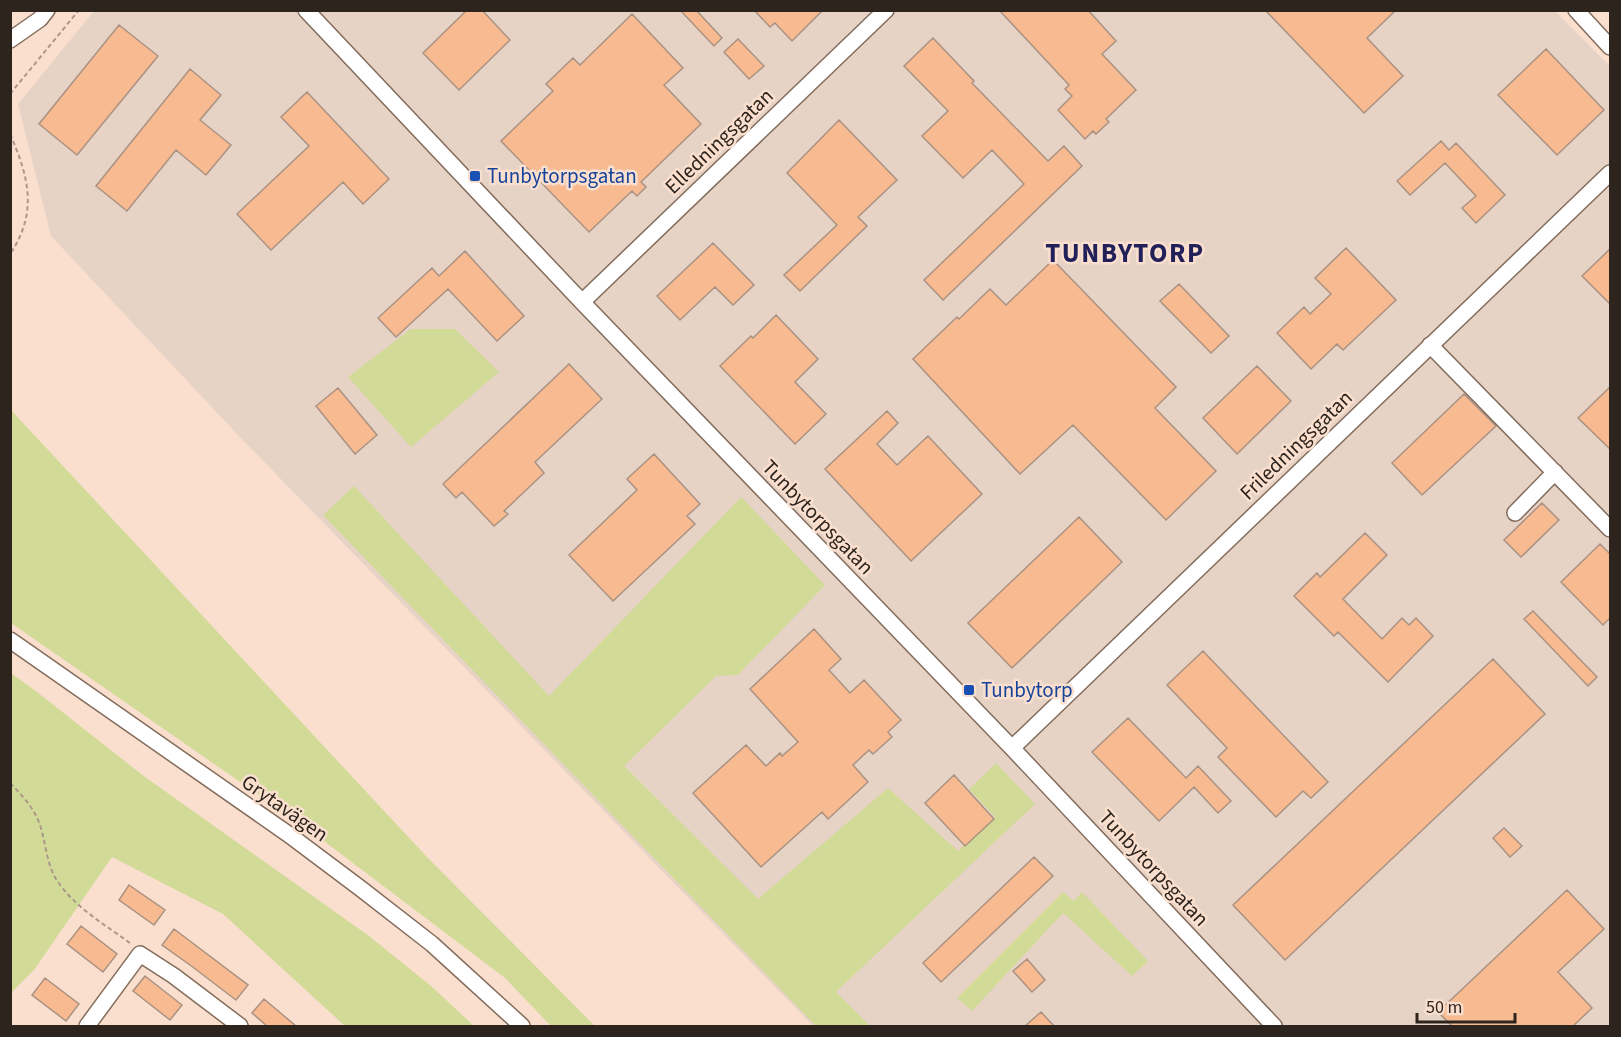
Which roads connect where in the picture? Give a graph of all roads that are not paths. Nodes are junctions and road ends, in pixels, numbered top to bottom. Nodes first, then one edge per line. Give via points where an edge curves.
1 (47, 10) edge
2 (306, 10) edge
3 (886, 10) edge
4 (1576, 10) edge
5 (10, 40) edge
6 (1611, 47) edge
7 (1611, 172) edge
8 (582, 302) junction
9 (1430, 345) junction
10 (1555, 472) junction
11 (1515, 513) dead end
12 (1611, 529) edge
13 (10, 640) edge
14 (1012, 748) junction
15 (87, 1026) edge
16 (240, 1026) edge
17 (522, 1026) edge
18 (1274, 1026) edge

1 - 5 street
2 - 8 street, Tunbytorpsgatan
3 - 8 street, Elledningsgatan
4 - 6 street
7 - 9 street, Friledningsgatan
8 - 14 street, Tunbytorpsgatan
9 - 10 street
9 - 14 street, Friledningsgatan
10 - 11 street
10 - 12 street
13 - 17 street, Grytavägen via 360,888 432,944
14 - 18 street, Tunbytorpsgatan
15 - 16 street via 140,954

